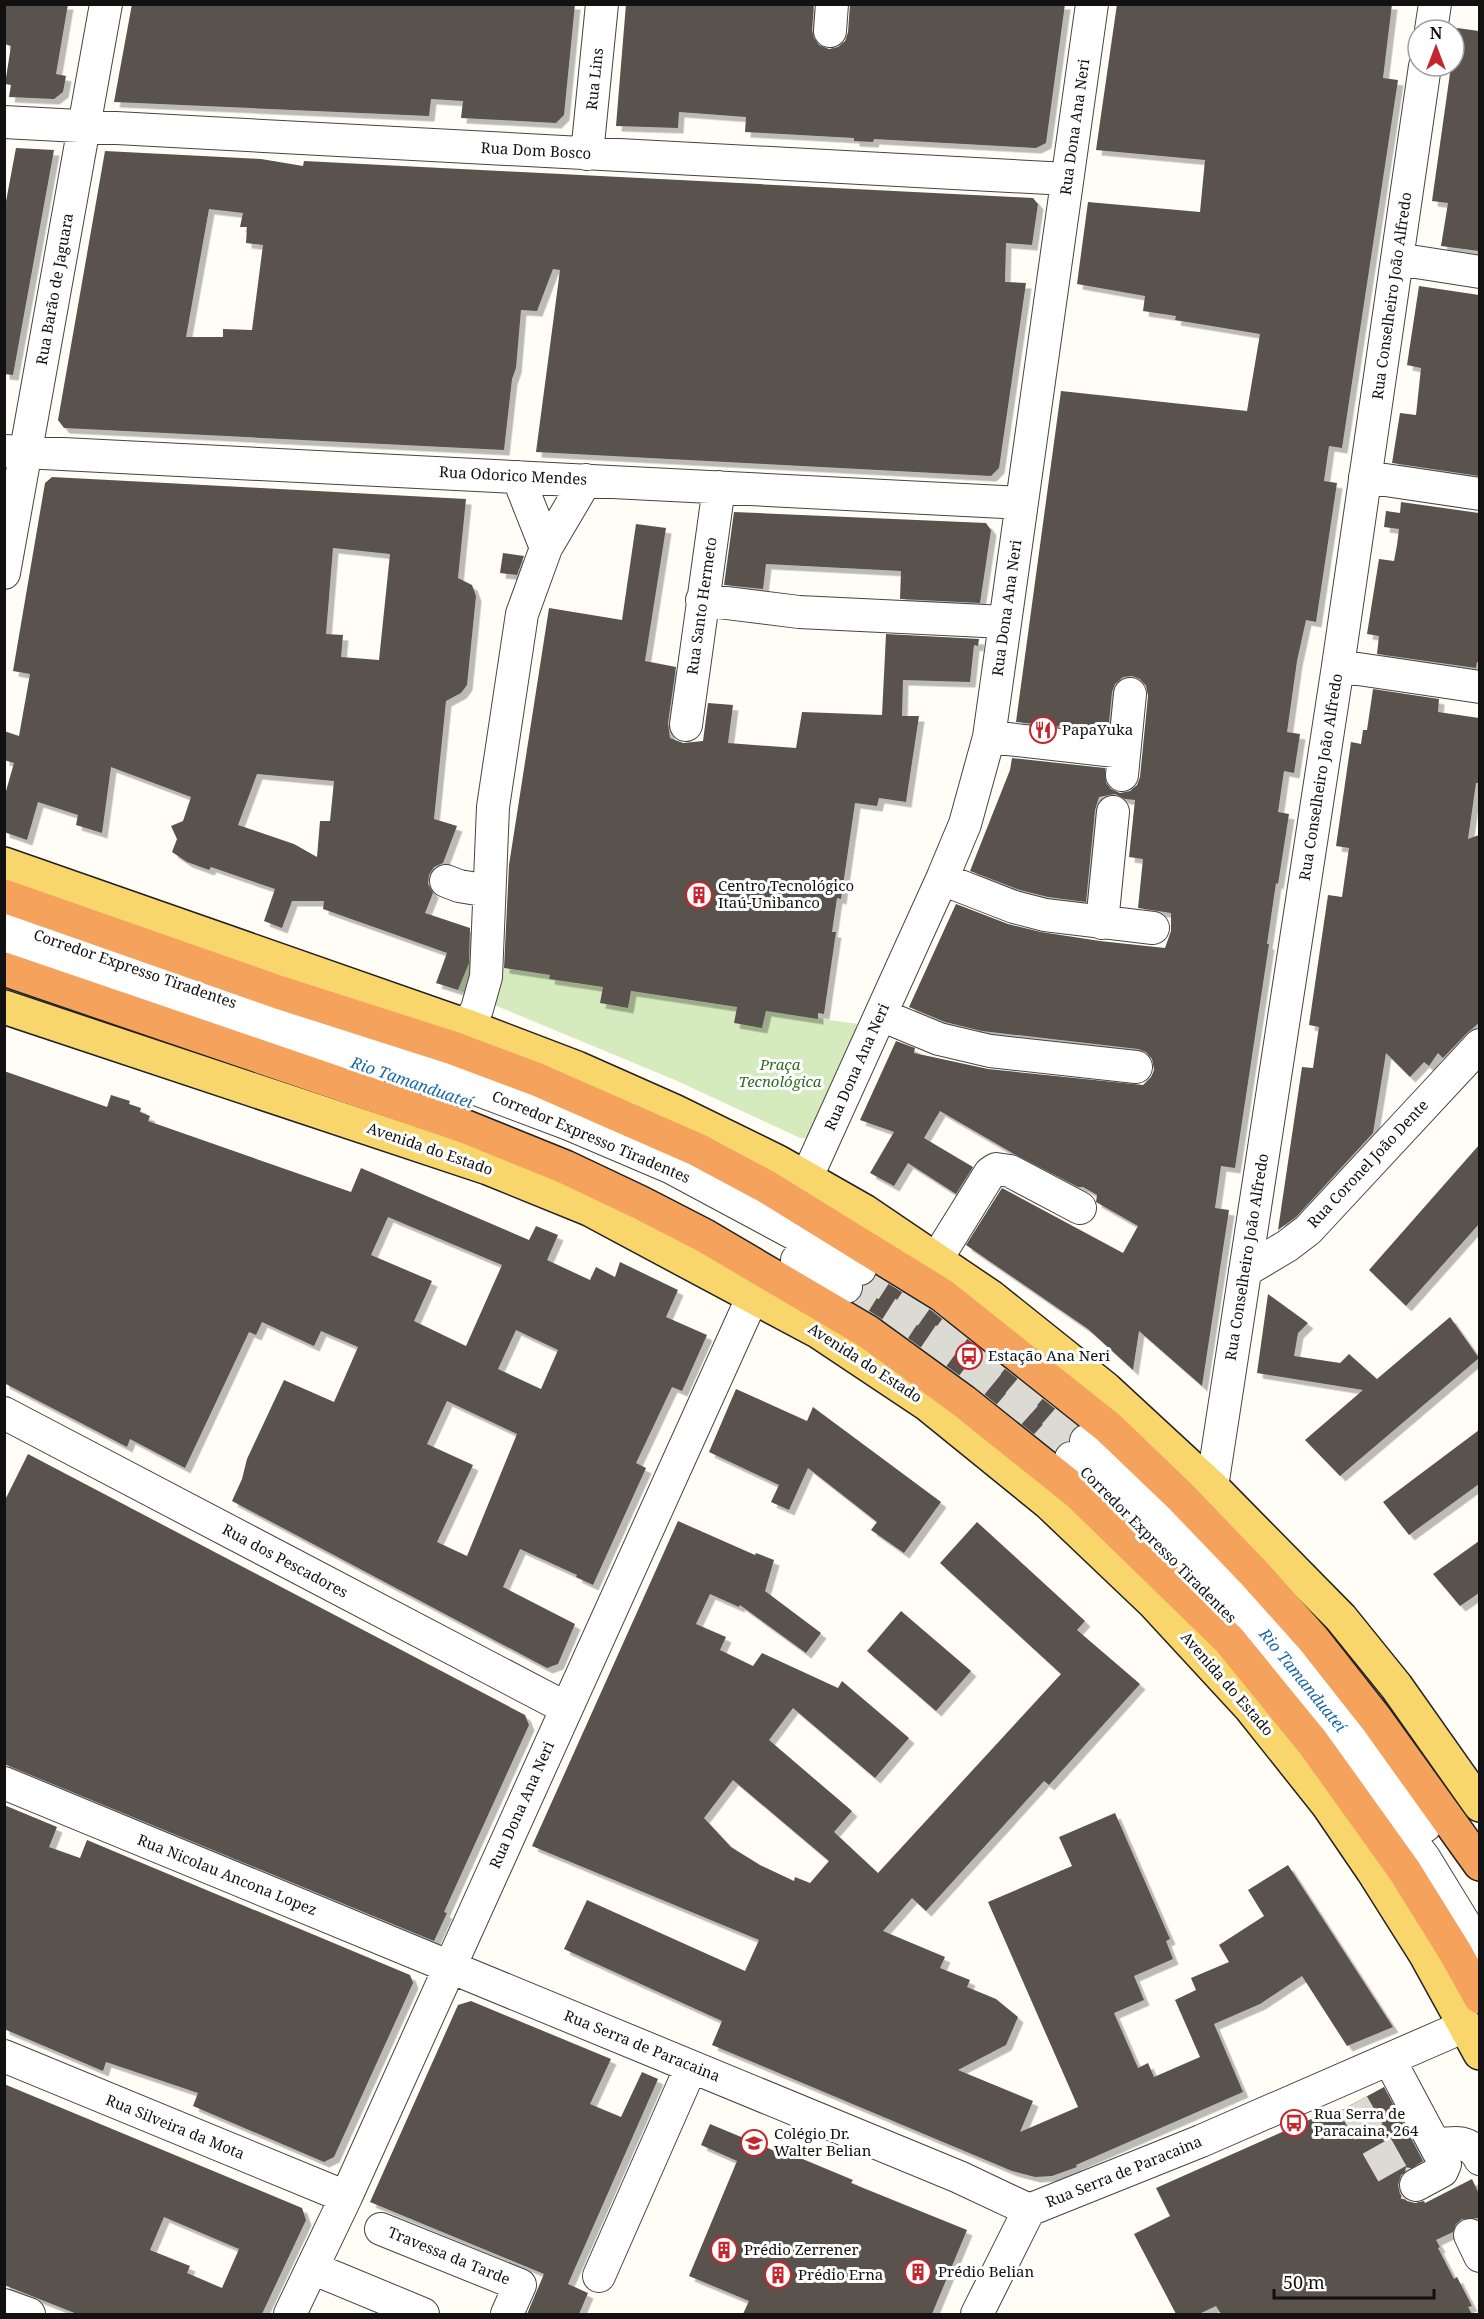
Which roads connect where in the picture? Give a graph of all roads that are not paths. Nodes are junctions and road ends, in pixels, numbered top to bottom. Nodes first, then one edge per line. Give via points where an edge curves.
1 (106, 4) edge
2 (602, 4) edge
3 (1092, 4) edge
4 (1423, 78) edge
5 (4, 122) edge
6 (85, 125) junction
7 (587, 154) junction
8 (1067, 179) junction
9 (1397, 259) junction
10 (1479, 272) edge
11 (15, 452) edge
12 (518, 477) junction
13 (1365, 477) junction
14 (586, 480) junction
15 (719, 487) junction
16 (1479, 494) edge
17 (1022, 503) junction
18 (546, 548) junction
19 (4, 573) edge
20 (702, 600) junction
21 (1005, 621) junction
22 (1338, 666) junction
23 (1479, 687) edge
24 (1130, 694) dead end
25 (686, 725) dead end
26 (989, 736) junction
27 (1113, 812) dead end
28 (4, 864) edge
29 (942, 879) junction
30 (446, 881) dead end
31 (489, 891) junction
32 (4, 896) edge
33 (1102, 923) junction
34 (4, 925) edge
35 (1154, 928) dead end
36 (4, 949) edge
37 (4, 969) edge
38 (4, 1007) edge
39 (881, 1015) junction
40 (467, 1026) junction
41 (1479, 1045) edge
42 (1136, 1067) dead end
43 (806, 1179) junction
44 (1080, 1208) dead end
45 (936, 1260) junction
46 (1245, 1271) junction
47 (753, 1296) junction
48 (4, 1413) edge
49 (1212, 1486) junction
50 (566, 1708) junction
51 (4, 1783) edge
52 (1479, 1805) edge
53 (1479, 1864) edge
54 (1479, 1909) edge
55 (1479, 1949) edge
56 (449, 1967) junction
57 (1475, 2025) edge
58 (4, 2056) edge
59 (1389, 2059) junction
60 (691, 2067) junction
61 (1436, 2145) junction
62 (1479, 2158) edge
63 (1416, 2185) dead end
64 (345, 2197) junction
65 (1029, 2210) junction
66 (381, 2229) dead end
67 (312, 2268) junction
68 (599, 2276) dead end
69 (4, 2305) edge
70 (28, 2314) edge
71 (290, 2314) edge
72 (423, 2314) edge
73 (507, 2314) edge
74 (977, 2314) edge

1 - 6 street, Rua Barão de Jaguara
2 - 7 street, Rua Lins
3 - 8 street, Rua Dona Ana Neri
4 - 9 street, Rua Conselheiro João Alfredo
5 - 6 street, Rua Dom Bosco
6 - 7 street, Rua Dom Bosco
6 - 11 street, Rua Barão de Jaguara
7 - 8 street, Rua Dom Bosco
8 - 17 street, Rua Dona Ana Neri
9 - 10 street
9 - 13 street, Rua Conselheiro João Alfredo
11 - 12 street, Rua Odorico Mendes
11 - 19 street, Rua Barão de Jaguara
12 - 14 street, Rua Odorico Mendes
12 - 18 street
13 - 16 street
13 - 22 street, Rua Conselheiro João Alfredo
14 - 15 street, Rua Odorico Mendes
14 - 18 street
15 - 17 street, Rua Odorico Mendes
15 - 20 street, Rua Santo Hermeto
17 - 21 street, Rua Dona Ana Neri
18 - 31 street via 519,628 493,807
20 - 21 street via 799,612
20 - 25 street, Rua Santo Hermeto
21 - 26 street, Rua Dona Ana Neri
22 - 23 street
22 - 46 street, Rua Conselheiro João Alfredo
24 - 26 street via 1123,763
26 - 29 street, Rua Dona Ana Neri via 965,824
27 - 33 street
28 - 40 main road
29 - 33 street via 1014,907
29 - 39 street, Rua Dona Ana Neri
30 - 31 street
31 - 40 street via 486,977 477,1009
32 - 53 highway via 278,992 453,1048 536,1080 698,1150 767,1187 942,1295 1108,1427 1253,1572 1313,1639 1376,1719
33 - 35 street
34 - 36 street, Corredor Expresso Tiradentes via 277,1017 569,1124 670,1167 853,1278 564,1142
37 - 57 highway, Avenida do Estado via 466,1127 565,1167 705,1236 868,1332 963,1401 1078,1493 1229,1640 1313,1743 1404,1870 1455,1952
38 - 47 main road, Avenida do Estado via 488,1168 589,1209
39 - 42 street via 939,1039 990,1051
39 - 43 street, Rua Dona Ana Neri
40 - 43 main road via 674,1111
41 - 46 street, Rua Coronel João Dente via 1308,1230
43 - 45 main road via 864,1211
44 - 45 street via 1010,1171 996,1168
45 - 49 main road via 991,1297 1106,1389
46 - 49 street, Rua Conselheiro João Alfredo
47 - 50 street, Rua Dona Ana Neri
47 - 57 main road, Avenida do Estado via 819,1332 927,1404 1049,1503 1154,1603 1250,1707 1328,1805
48 - 50 street, Rua dos Pescadores
49 - 52 main road via 1341,1618 1396,1686
50 - 56 street, Rua Dona Ana Neri
51 - 56 street, Rua Nicolau Ancona Lopez
54 - 55 street, Corredor Expresso Tiradentes via 1366,1736 1275,1628 1150,1500 1079,1450 1222,1604 1334,1735 1425,1859
56 - 60 street, Rua Serra de Paracaina
56 - 64 street, Rua Dona Ana Neri
57 - 59 street, Rua Serra de Paracaina
58 - 64 street, Rua Silveira da Mota
59 - 61 street
59 - 65 street, Rua Serra de Paracaina via 1347,2092 1201,2141
60 - 65 street, Rua Serra de Paracaina via 959,2177
60 - 68 street
61 - 62 street via 1457,2141 1467,2144
61 - 63 street via 1445,2164 1442,2171
64 - 67 street, Rua Dona Ana Neri
65 - 74 street
66 - 73 street, Travessa da Tarde via 520,2285
67 - 71 street, Rua Dona Ana Neri
67 - 72 street
69 - 70 street

